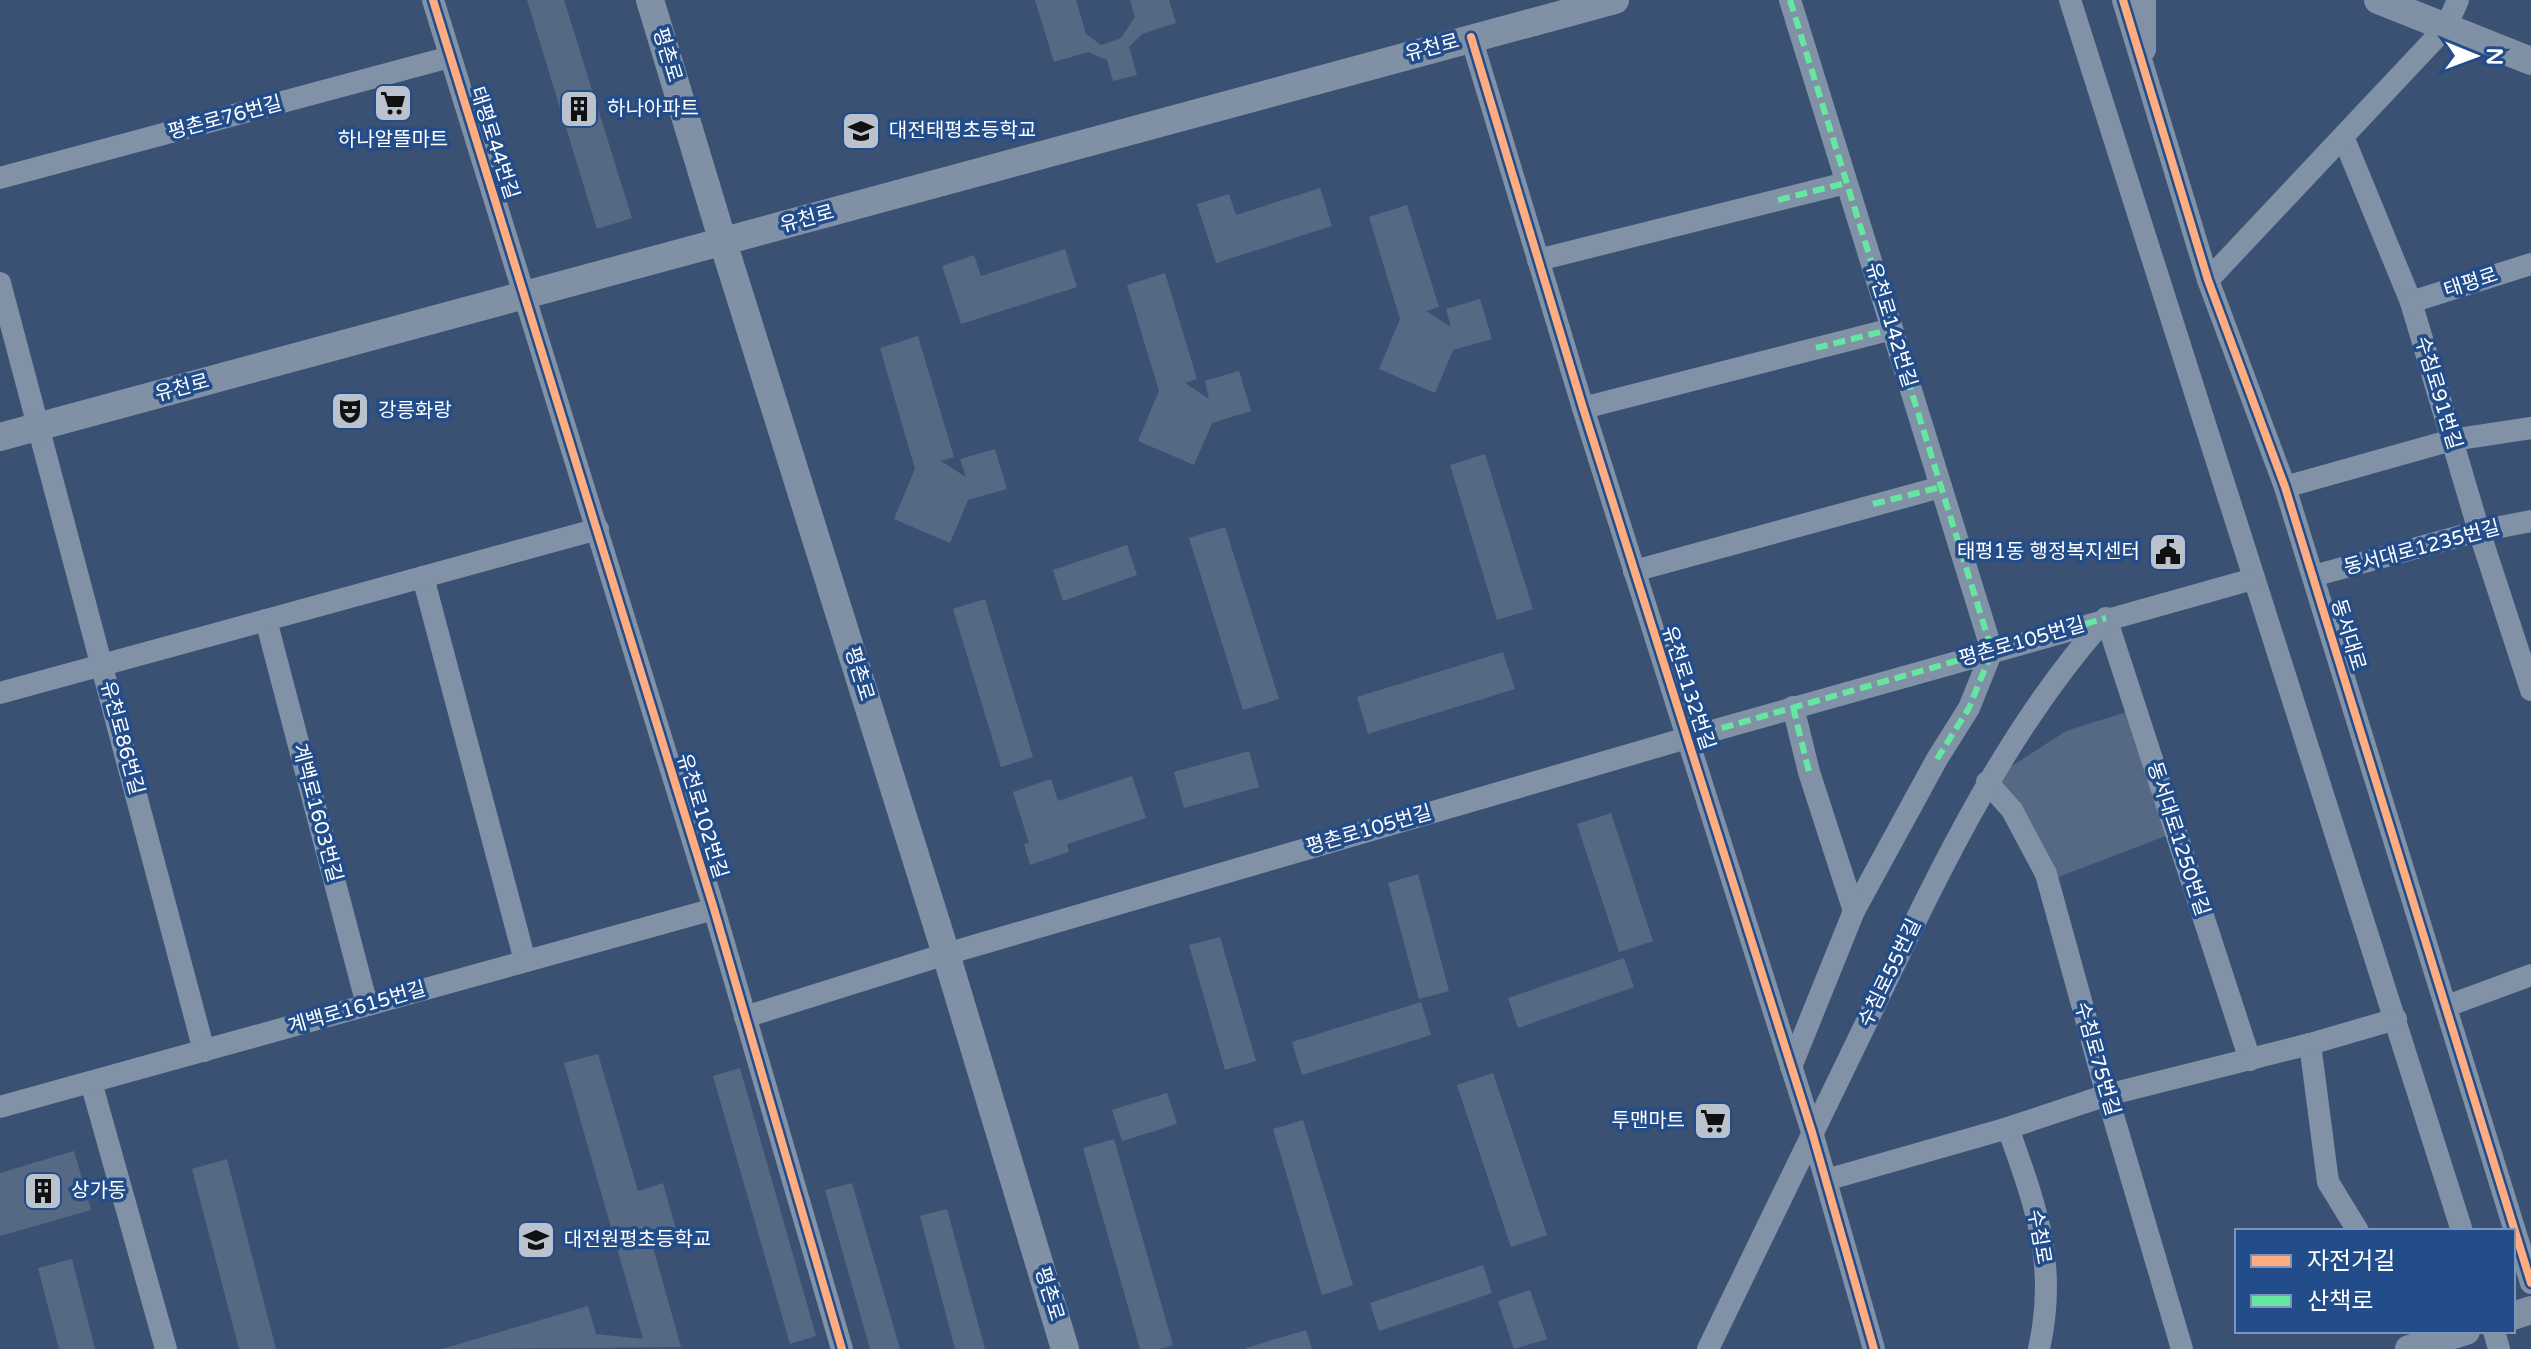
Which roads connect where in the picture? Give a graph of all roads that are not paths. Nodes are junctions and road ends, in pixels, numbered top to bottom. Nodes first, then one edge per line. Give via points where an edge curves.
1 (433, 0) edge
2 (650, 0) edge
3 (1615, 0) edge
4 (1790, 0) edge
5 (2070, 0) edge
6 (2123, 0) edge
7 (2145, 0) edge
8 (2378, 0) edge
9 (2458, 0) edge
10 (2446, 27) junction
11 (1471, 37) junction
12 (450, 57) junction
13 (2531, 61) edge
14 (2145, 76) junction
15 (2344, 139) junction
16 (0, 178) edge
17 (1846, 183) junction
18 (723, 242) junction
19 (1538, 260) junction
20 (2531, 264) edge
21 (2208, 280) junction
22 (0, 283) edge
23 (526, 295) junction
24 (2411, 302) junction
25 (1892, 329) junction
26 (1583, 408) junction
27 (38, 427) junction
28 (2531, 428) edge
29 (0, 437) edge
30 (2452, 440) junction
31 (1941, 487) junction
32 (2285, 487) junction
33 (2531, 521) edge
34 (598, 529) junction
35 (2479, 531) junction
36 (1634, 571) junction
37 (2313, 576) junction
38 (423, 577) junction
39 (2253, 579) junction
40 (2106, 618) junction
41 (266, 620) junction
42 (1992, 651) junction
43 (2525, 654) edge
44 (102, 665) junction
45 (2531, 690) edge
46 (0, 693) edge
47 (1793, 707) junction
48 (1687, 738) junction
49 (1987, 782) junction
50 (714, 909) junction
51 (1854, 911) junction
52 (946, 954) junction
53 (525, 961) junction
54 (2531, 975) edge
55 (367, 1005) junction
56 (2447, 1006) junction
57 (745, 1017) junction
58 (2396, 1019) junction
59 (2310, 1044) junction
60 (204, 1051) junction
61 (2250, 1060) junction
62 (1791, 1067) junction
63 (91, 1082) junction
64 (2107, 1095) junction
65 (1, 1101) edge
66 (2008, 1128) junction
67 (1812, 1132) junction
68 (1826, 1180) junction
69 (2357, 1229) edge
70 (2461, 1229) edge
71 (2515, 1229) edge
72 (2515, 1230) edge
73 (2531, 1283) edge
74 (2457, 1333) edge
75 (2419, 1341) edge
76 (166, 1349) edge
77 (842, 1349) edge
78 (1065, 1349) edge
79 (1708, 1349) edge
80 (1874, 1349) edge
81 (2039, 1349) edge
82 (2182, 1349) edge

1 - 12 street, 태평로44번길
2 - 18 main road, 평촌로
3 - 11 main road, 유천로
4 - 17 street, 유천로142번길
5 - 39 street
6 - 14 street, 동서대로
7 - 14 street
8 - 10 main road
9 - 10 street
10 - 13 main road
10 - 15 street
11 - 18 main road, 유천로
11 - 19 street, 유천로132번길
12 - 16 street, 평촌로76번길
12 - 23 street, 태평로44번길
14 - 21 street, 동서대로
15 - 21 street
15 - 24 street, 수침로91번길
17 - 19 street
17 - 25 street, 유천로142번길
18 - 23 main road, 유천로
18 - 52 main road, 평촌로
19 - 26 street, 유천로132번길
20 - 24 street, 태평로
21 - 32 street, 동서대로
22 - 27 street, 유천로86번길
23 - 27 main road, 유천로
23 - 34 street, 유천로102번길
24 - 30 street, 수침로91번길
25 - 26 street
25 - 31 street, 유천로142번길
26 - 36 street, 유천로132번길
27 - 29 main road, 유천로
27 - 44 street, 유천로86번길
28 - 30 street
30 - 32 street
30 - 35 street, 수침로91번길
31 - 36 street
31 - 42 street, 유천로142번길
32 - 37 street, 동서대로
33 - 35 street, 동서대로1235번길
34 - 38 street
34 - 50 street, 유천로102번길
35 - 37 street, 동서대로1235번길
35 - 43 street, 수침로91번길
36 - 48 street, 유천로132번길
37 - 56 street, 동서대로
38 - 41 street
38 - 53 street
39 - 40 street, 평촌로105번길
39 - 58 street
40 - 42 street, 평촌로105번길
40 - 49 street, 수침로55번길 via 2066,663
40 - 61 street, 동서대로1250번길
41 - 44 street
41 - 55 street, 계백로1603번길
42 - 47 street, 평촌로105번길
42 - 51 street via 1969,708
43 - 45 street, 수침로91번길
44 - 46 street
44 - 60 street, 유천로86번길
47 - 48 street, 평촌로105번길
47 - 51 street
48 - 52 street, 평촌로105번길
48 - 62 street, 유천로132번길
49 - 64 street, 수침로75번길 via 2012,810 2046,874
49 - 67 street, 수침로55번길
50 - 53 street, 계백로1615번길
50 - 57 street, 유천로102번길
51 - 62 street
52 - 57 street, 평촌로105번길
52 - 78 main road, 평촌로
53 - 55 street, 계백로1615번길
54 - 56 street
55 - 60 street, 계백로1615번길
56 - 71 street, 동서대로
57 - 77 street, 유천로102번길
58 - 59 street
58 - 70 street
59 - 61 street
59 - 69 street via 2328,1182
60 - 63 street, 계백로1615번길
61 - 64 street
62 - 67 street, 유천로132번길
63 - 65 street, 계백로1615번길
63 - 76 street
64 - 66 street
64 - 82 street, 수침로75번길
66 - 68 street
66 - 81 street, 수침로 via 2045,1255 2047,1313
67 - 68 street, 유천로132번길
67 - 79 street, 수침로55번길
68 - 80 street, 유천로132번길
72 - 73 street, 동서대로
74 - 75 main road

